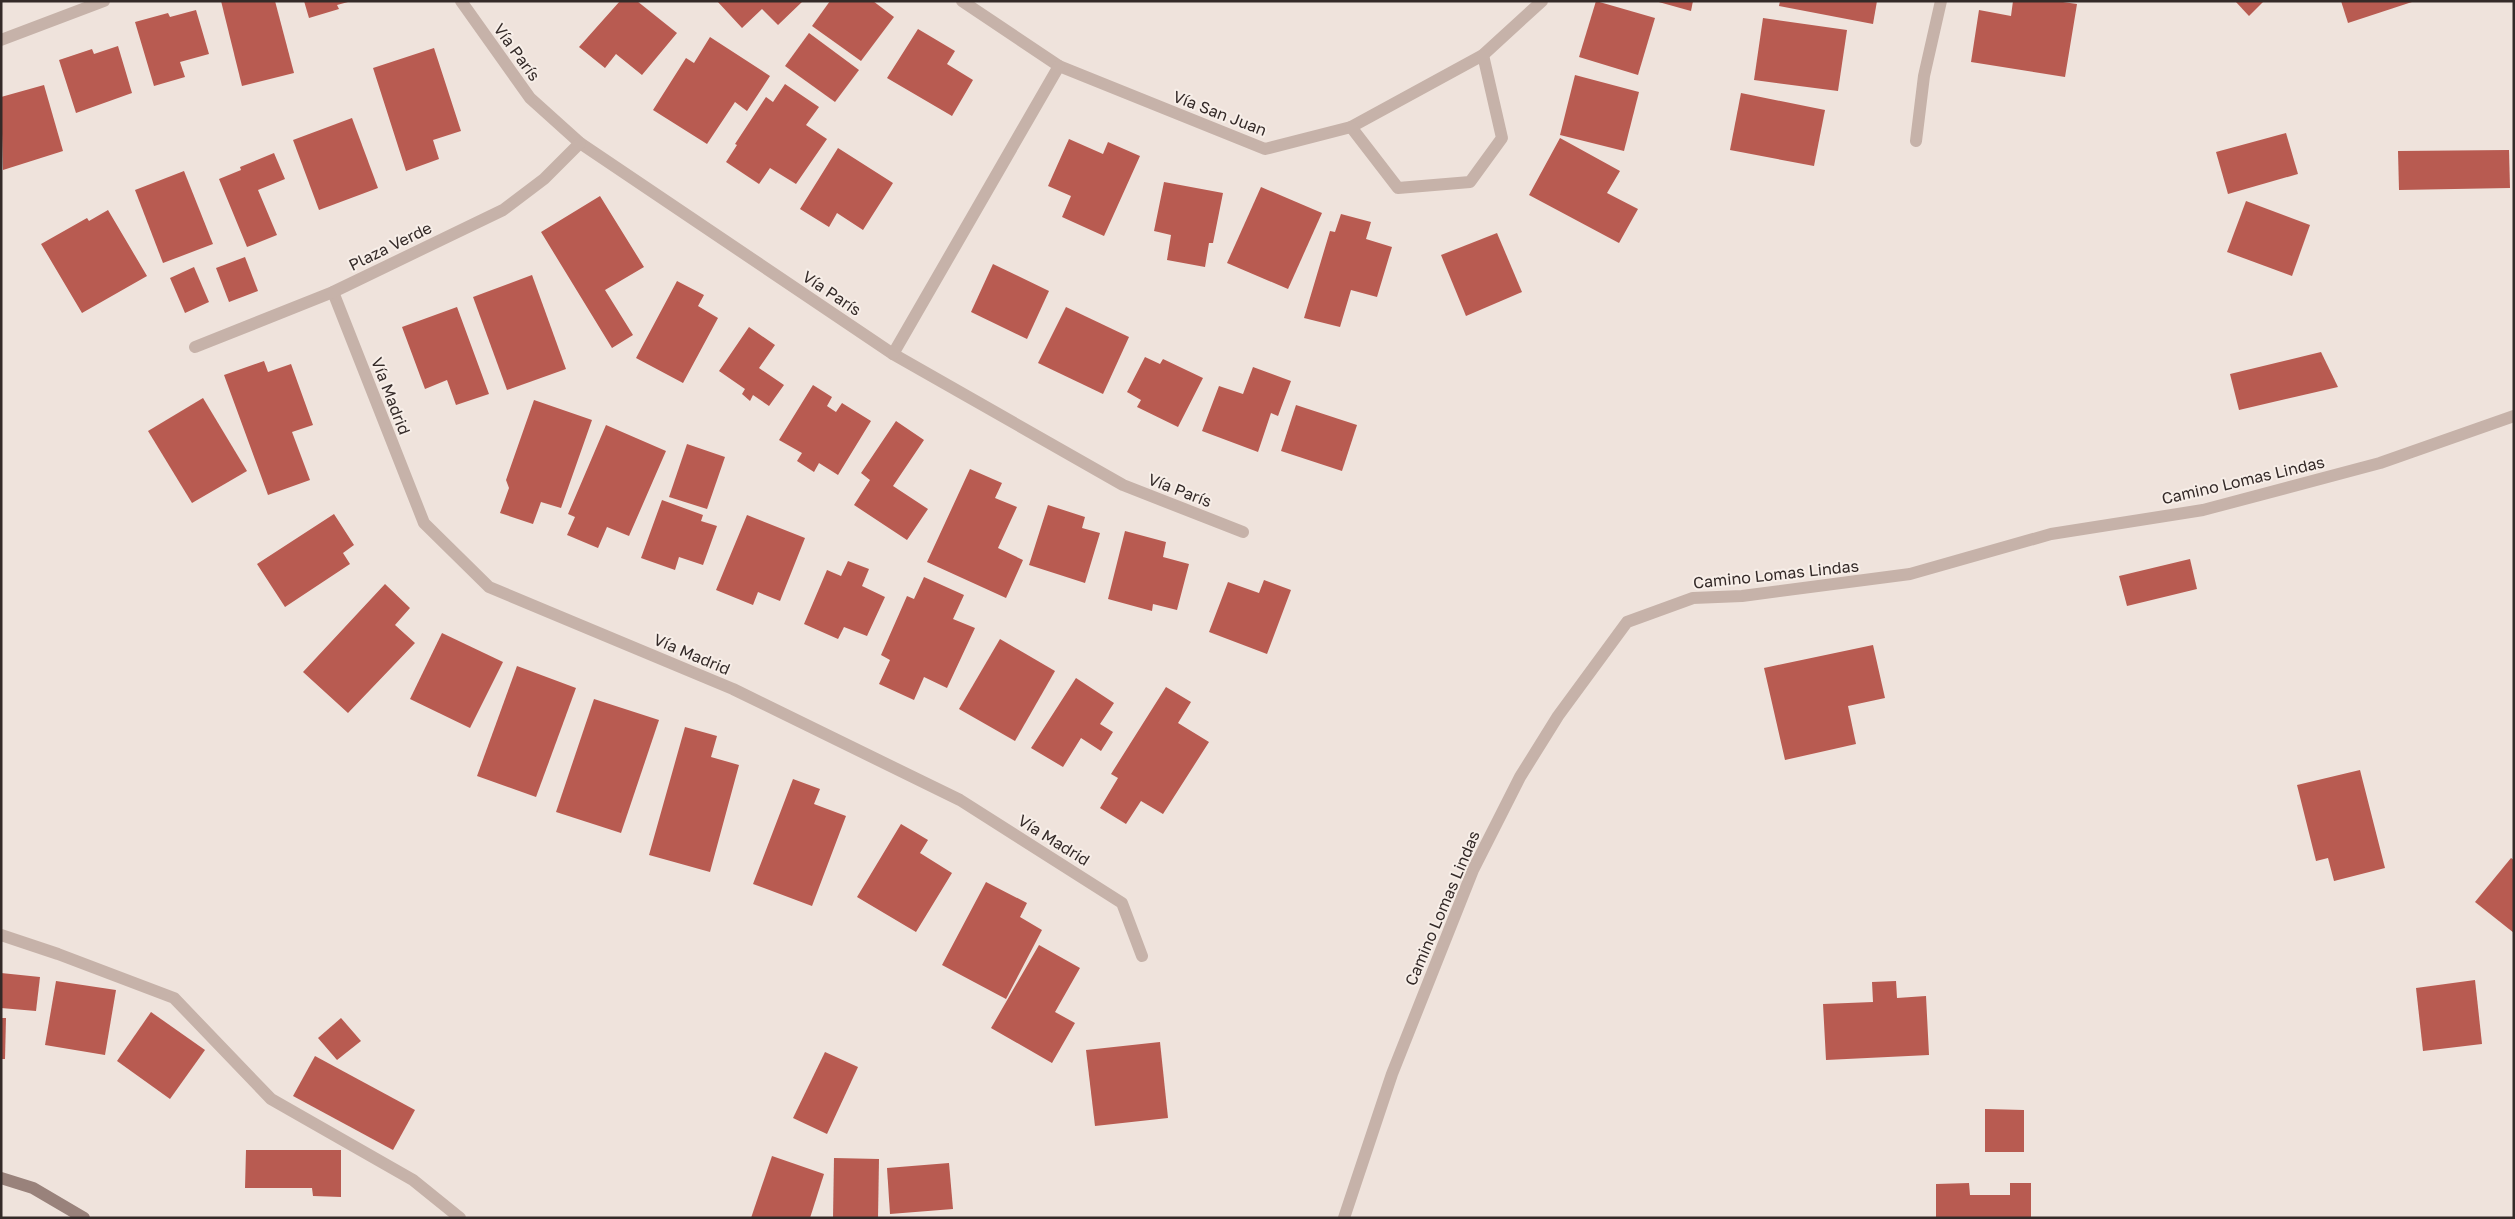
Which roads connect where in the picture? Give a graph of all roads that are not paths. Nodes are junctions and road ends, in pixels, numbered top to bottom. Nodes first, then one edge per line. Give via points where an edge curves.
1 (104, 1) edge
2 (460, 1) edge
3 (962, 1) edge
4 (1542, 1) edge
5 (1941, 1) edge
6 (1, 40) edge
7 (1483, 55) junction
8 (1059, 66) junction
9 (1351, 127) junction
10 (1916, 141) dead end
11 (580, 143) junction
12 (333, 292) junction
13 (195, 347) dead end
14 (893, 354) junction
15 (2514, 416) edge
16 (1243, 532) dead end
17 (1, 935) edge
18 (1142, 956) dead end
19 (1, 1178) edge
20 (84, 1218) edge
21 (460, 1218) edge
22 (1344, 1218) edge

1 - 6 street
2 - 11 street, Vía París via 530,98
3 - 8 street, Vía San Juan
4 - 7 street, Vía San Juan
5 - 10 street via 1924,76
7 - 9 street, Vía San Juan
7 - 9 street via 1502,138 1470,182 1398,188
8 - 9 street, Vía San Juan via 1265,149
8 - 14 street
11 - 12 street, Plaza Verde via 544,179 503,210
11 - 14 street, Vía París
12 - 13 street, Plaza Verde
12 - 18 street, Vía Madrid via 424,523 489,587 733,689 960,800 1122,903
14 - 16 street, Vía París via 1123,485
15 - 22 street, Camino Lomas Lindas via 2380,463 2203,510 2051,534 1910,574 1742,596 1693,598 1627,622 1558,716 1520,777 1472,870 1392,1074
17 - 21 street via 174,998 271,1099 413,1180
19 - 20 main road via 33,1188

